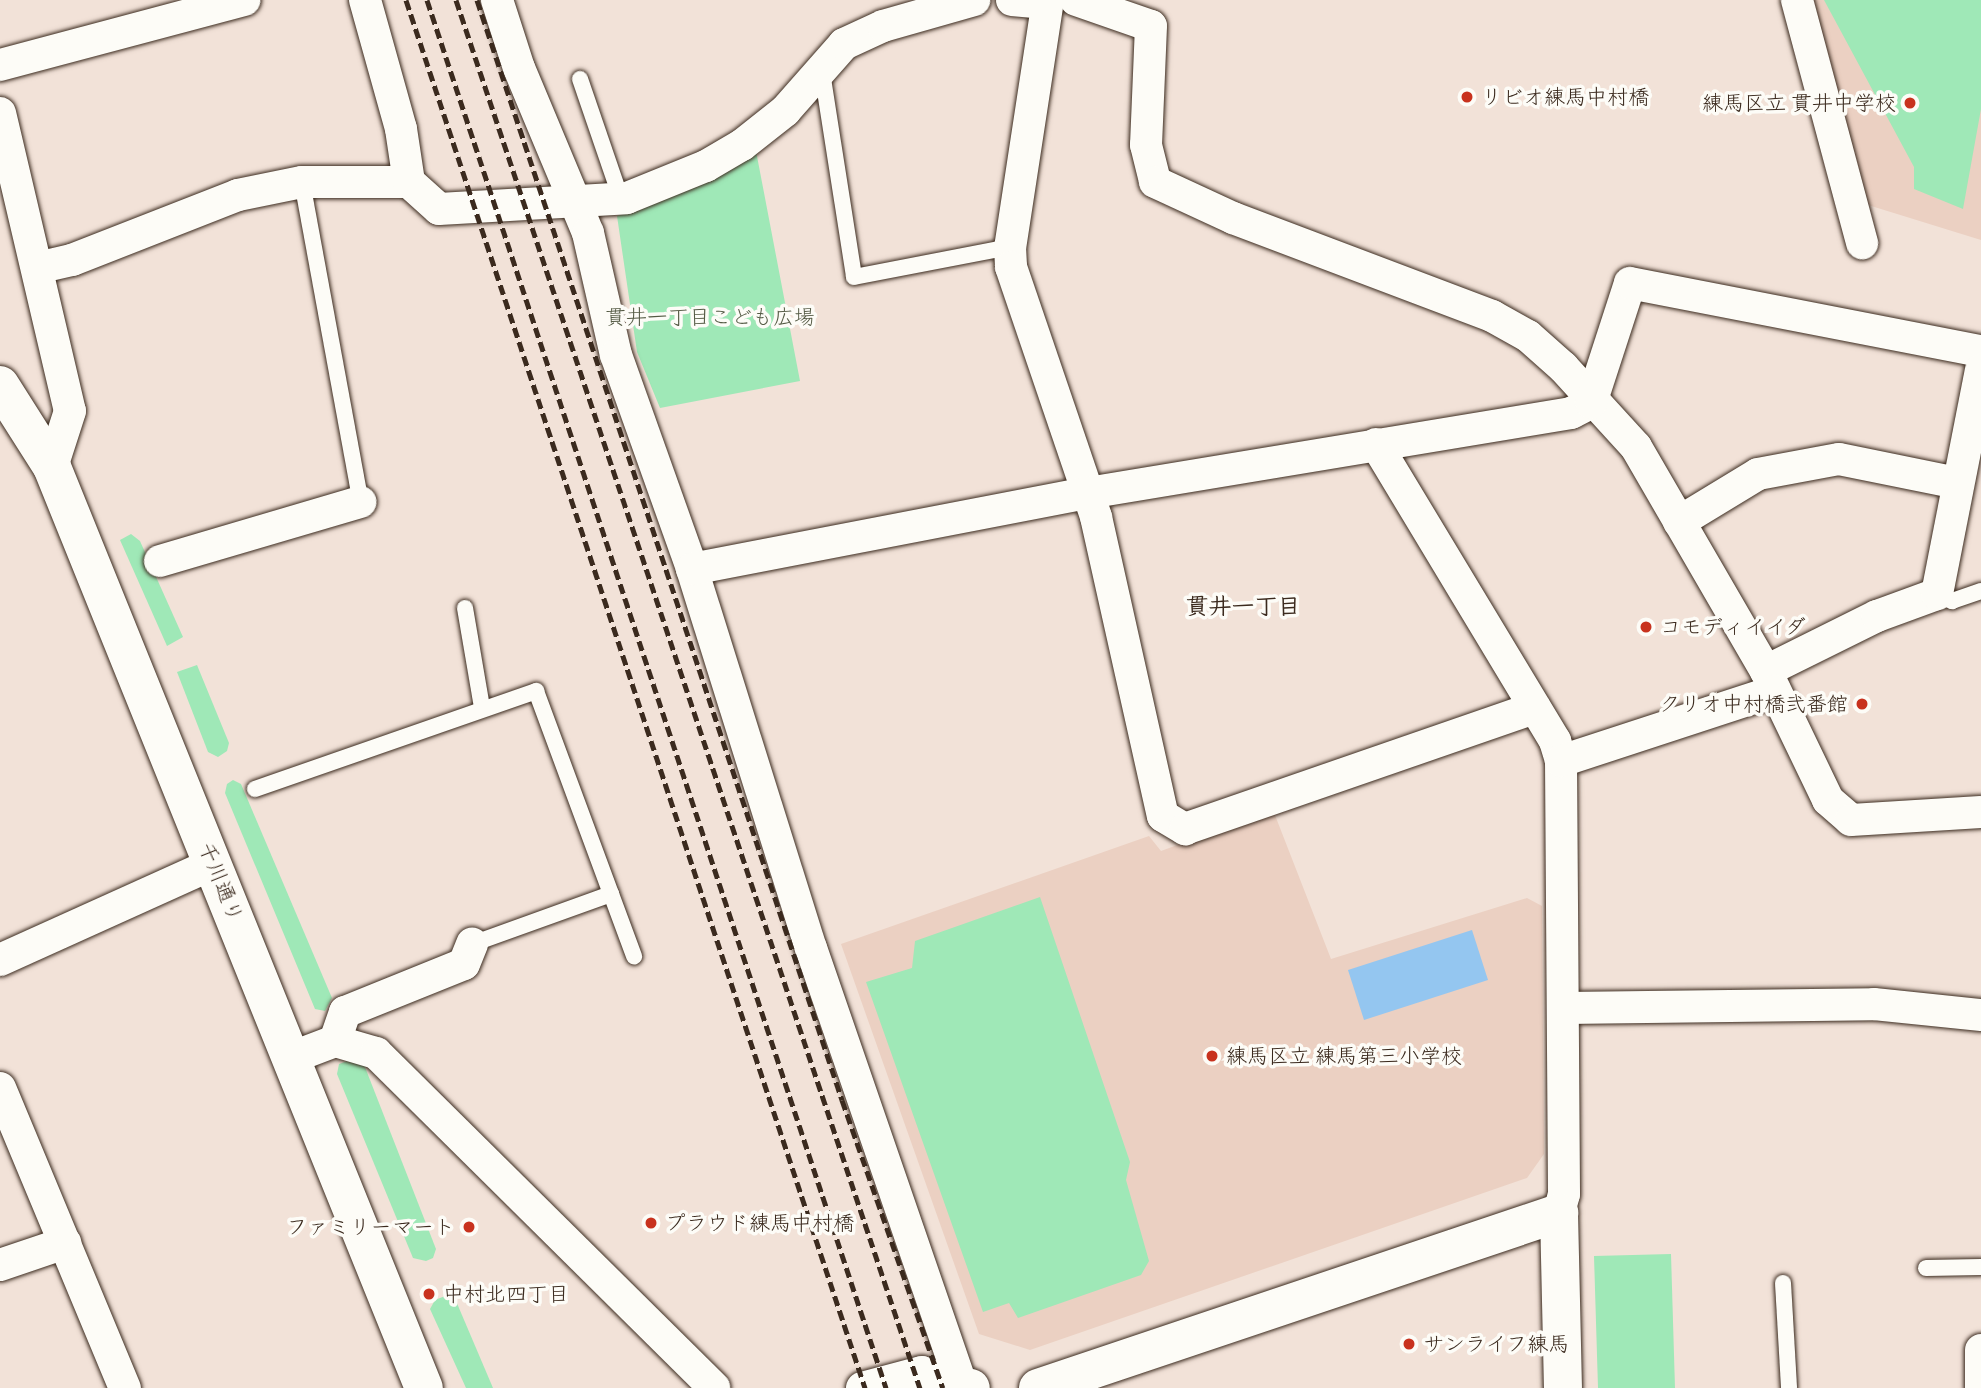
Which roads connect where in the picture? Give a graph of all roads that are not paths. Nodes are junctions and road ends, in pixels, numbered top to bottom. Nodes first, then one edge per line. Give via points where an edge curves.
1 (246, 0) edge
2 (365, 0) edge
3 (497, 0) edge
4 (974, 0) edge
5 (1012, 0) edge
6 (1797, 0) edge
7 (1057, 1) edge
8 (0, 65) edge
9 (821, 69) junction
10 (580, 79) dead end
11 (0, 113) edge
12 (302, 182) junction
13 (409, 182) junction
14 (621, 199) junction
15 (576, 204) junction
16 (1862, 243) dead end
17 (1010, 247) junction
18 (37, 268) junction
19 (1981, 351) edge
20 (1981, 370) edge
21 (0, 385) edge
22 (1591, 403) junction
23 (1376, 444) junction
24 (52, 467) junction
25 (1958, 483) junction
26 (1088, 493) junction
27 (361, 502) joint
28 (1679, 522) junction
29 (160, 561) dead end
30 (692, 569) junction
31 (1981, 591) edge
32 (1937, 594) junction
33 (465, 608) dead end
34 (1771, 681) junction
35 (482, 707) junction
36 (1535, 708) junction
37 (1561, 761) junction
38 (256, 789) dead end
39 (1981, 812) edge
40 (214, 864) junction
41 (611, 894) junction
42 (472, 944) joint
43 (634, 956) dead end
44 (0, 960) edge
45 (1564, 1008) junction
46 (1981, 1016) edge
47 (335, 1041) junction
48 (293, 1057) junction
49 (0, 1088) edge
50 (1559, 1213) junction
51 (65, 1243) junction
52 (0, 1265) edge
53 (1981, 1266) edge
54 (1926, 1268) dead end
55 (1783, 1283) dead end
56 (1981, 1350) edge
57 (967, 1387) edge
58 (125, 1388) edge
59 (424, 1388) edge
60 (714, 1388) edge
61 (862, 1388) edge
62 (1038, 1388) edge
63 (1563, 1388) edge
64 (1790, 1388) edge
65 (1981, 1388) edge

1 - 8 street
2 - 13 street via 401,129
3 - 15 street via 519,68
4 - 9 street via 883,26 844,44
5 - 7 street
6 - 16 street
7 - 17 street
7 - 22 street via 1151,26 1146,145 1155,182 1233,218 1492,316 1528,336 1563,367
9 - 14 street via 785,111 742,145 706,166
9 - 17 lane via 854,277
10 - 14 lane
11 - 18 street
12 - 13 street
12 - 18 street via 238,195 72,260
12 - 27 lane
13 - 15 street via 439,209
14 - 15 street
15 - 30 street via 588,233 616,355
17 - 26 street via 1011,267
18 - 24 street via 70,411
19 - 22 street via 1630,283
20 - 25 street
21 - 24 main road, 千川通り
22 - 23 street via 1571,413
22 - 28 street via 1636,447
23 - 26 street
23 - 36 street
24 - 40 main road, 千川通り
25 - 28 street via 1839,459 1758,474
25 - 32 street
26 - 30 street
26 - 36 street via 1163,816 1185,829
27 - 29 street
28 - 34 street
30 - 57 street via 811,948
31 - 32 lane via 1952,601
32 - 34 street via 1877,615
33 - 35 lane
34 - 37 street
34 - 39 street via 1828,800 1851,820
35 - 38 lane
35 - 41 lane via 536,691
36 - 37 street
37 - 45 street
40 - 44 street
40 - 48 main road, 千川通り
41 - 42 lane
41 - 43 lane
42 - 47 street via 464,964 345,1012
45 - 46 street via 1874,1004
45 - 50 street via 1564,1194
47 - 48 street
47 - 60 street via 376,1053
48 - 59 main road, 千川通り
49 - 51 street
50 - 62 main road
50 - 63 main road
51 - 52 street
51 - 58 street
53 - 54 lane
55 - 64 lane
56 - 65 street
57 - 61 street via 922,1371

